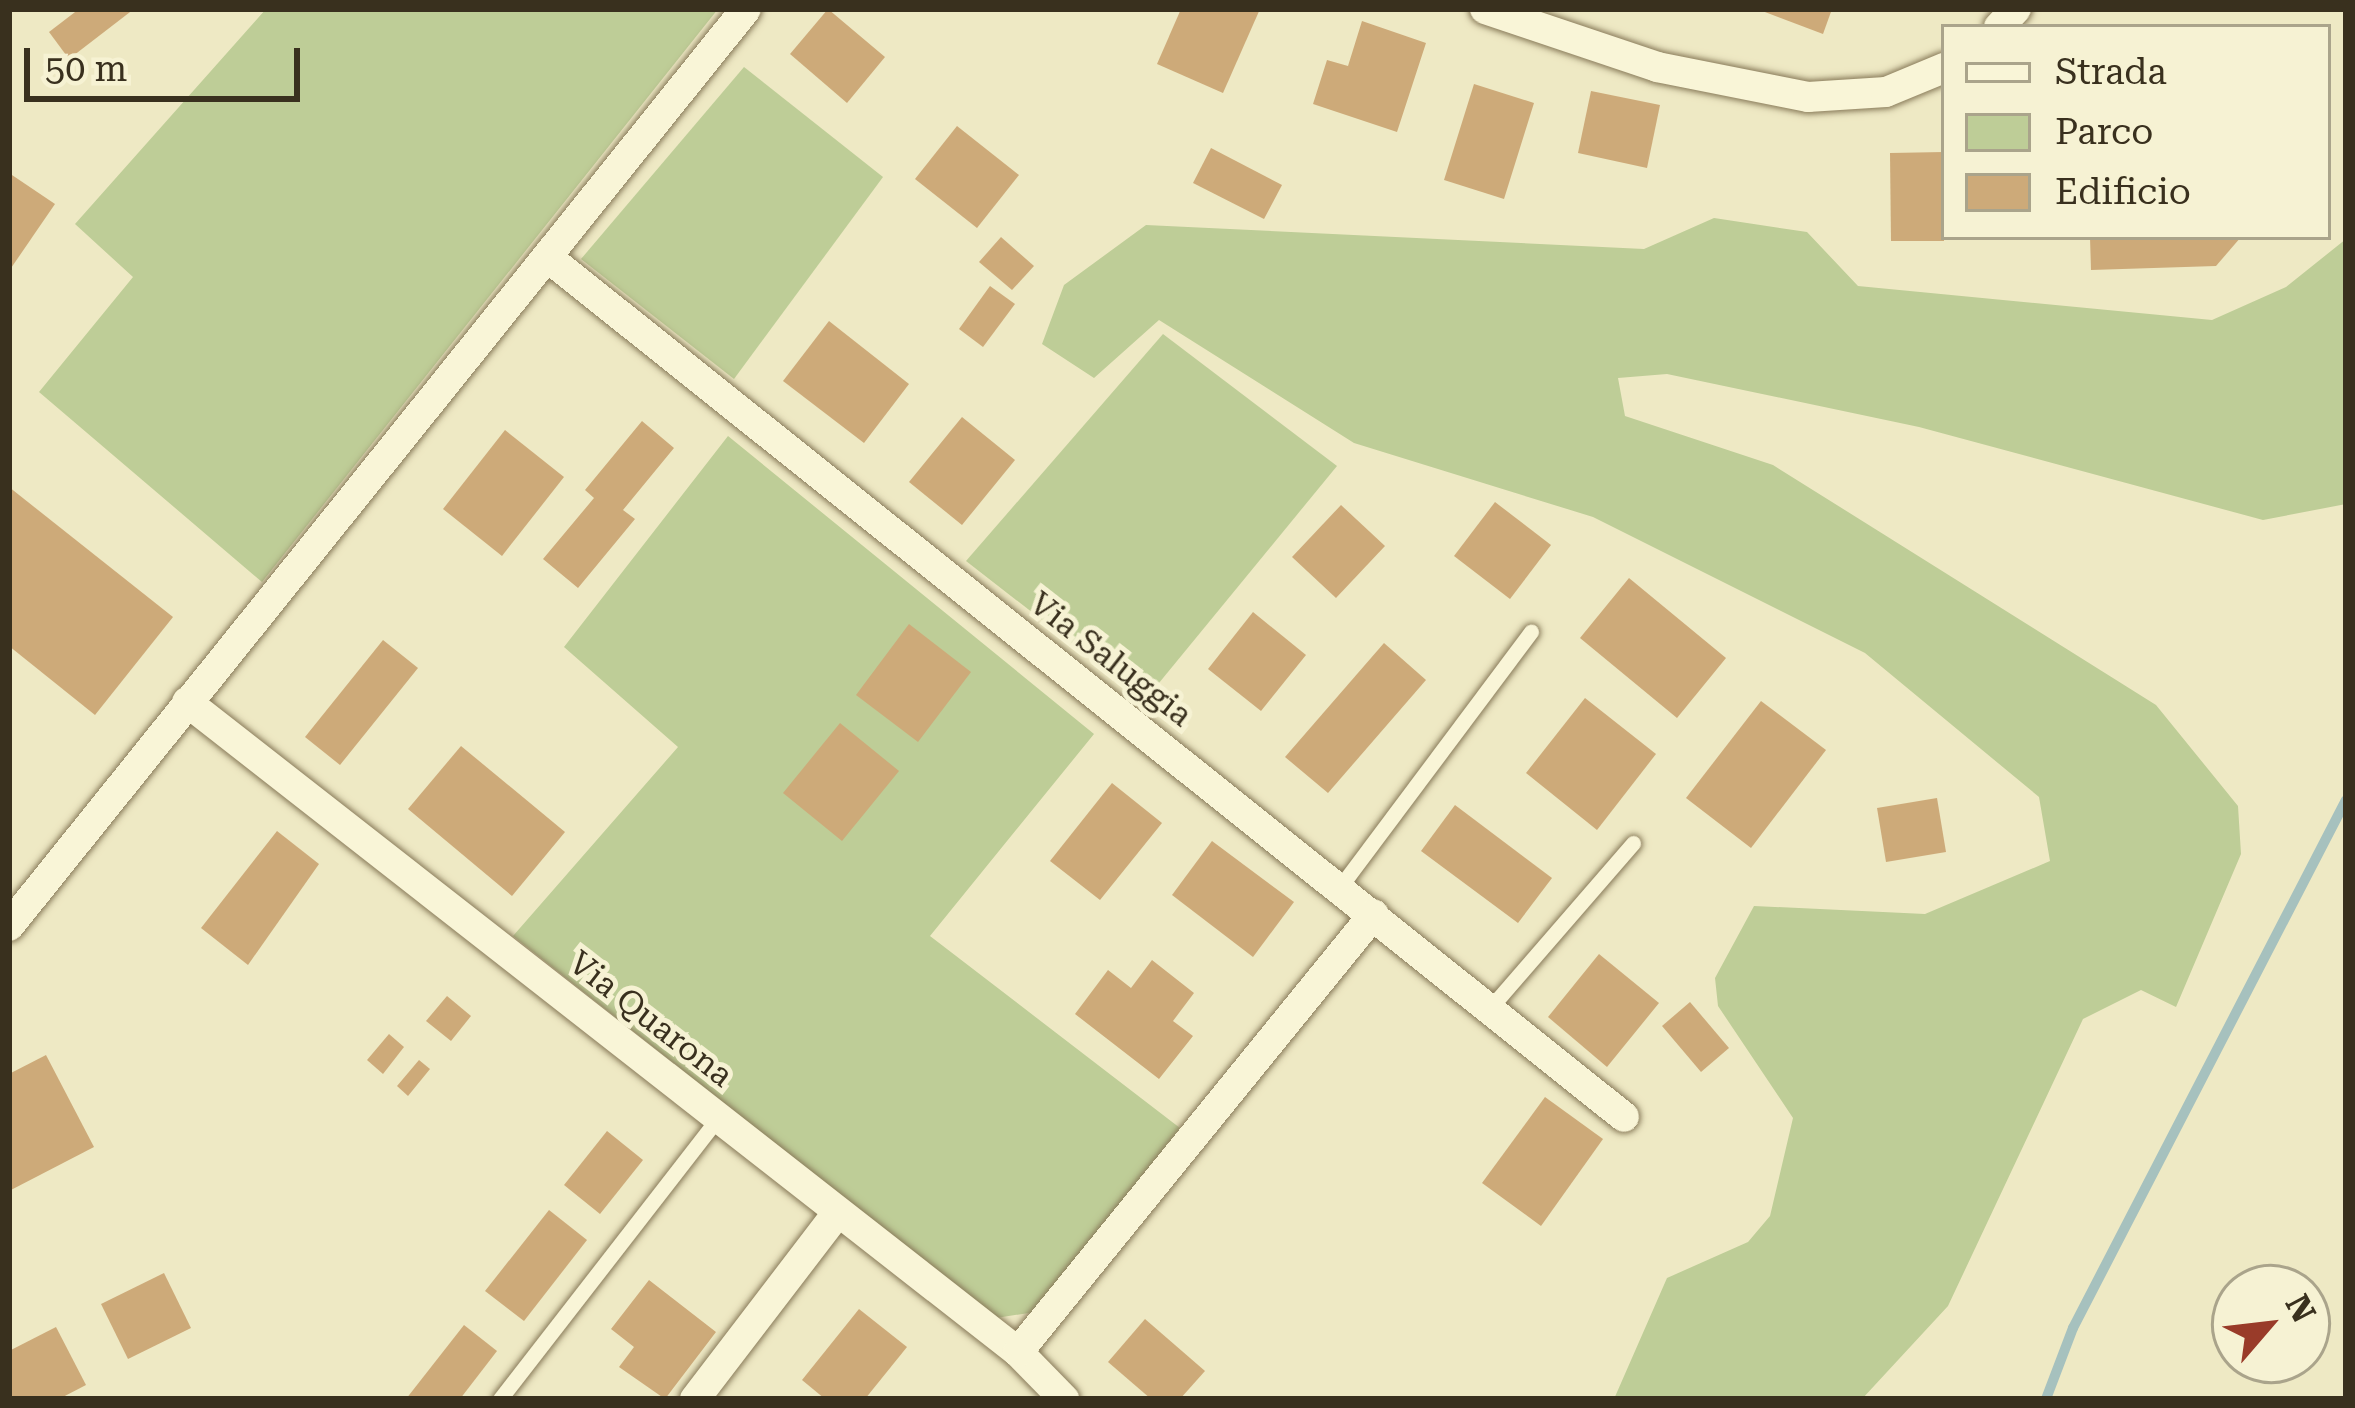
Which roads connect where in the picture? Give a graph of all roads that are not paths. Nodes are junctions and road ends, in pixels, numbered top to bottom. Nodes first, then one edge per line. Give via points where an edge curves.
1 (746, 9) edge
2 (1485, 9) edge
3 (1941, 69) edge
4 (551, 260) junction
5 (1532, 632) dead end
6 (187, 702) junction
7 (1633, 843) dead end
8 (1340, 887) junction
9 (1374, 914) junction
10 (9, 926) edge
11 (1491, 1007) junction
12 (718, 1117) junction
13 (1624, 1117) dead end
14 (838, 1212) junction
15 (1018, 1352) junction
16 (500, 1399) edge
17 (695, 1399) edge
18 (1064, 1399) edge

1 - 4 street
2 - 3 street via 1657,67 1789,94 1858,98
4 - 6 street
4 - 8 street, Via Saluggia
5 - 8 lane
6 - 10 street
6 - 12 street, Via Quarona
7 - 11 lane
8 - 9 street, Via Saluggia
9 - 11 street, Via Saluggia
9 - 15 street
11 - 13 street, Via Saluggia
12 - 14 street, Via Quarona
12 - 16 lane
14 - 15 street, Via Quarona
14 - 17 street
15 - 18 street, Via Quarona

